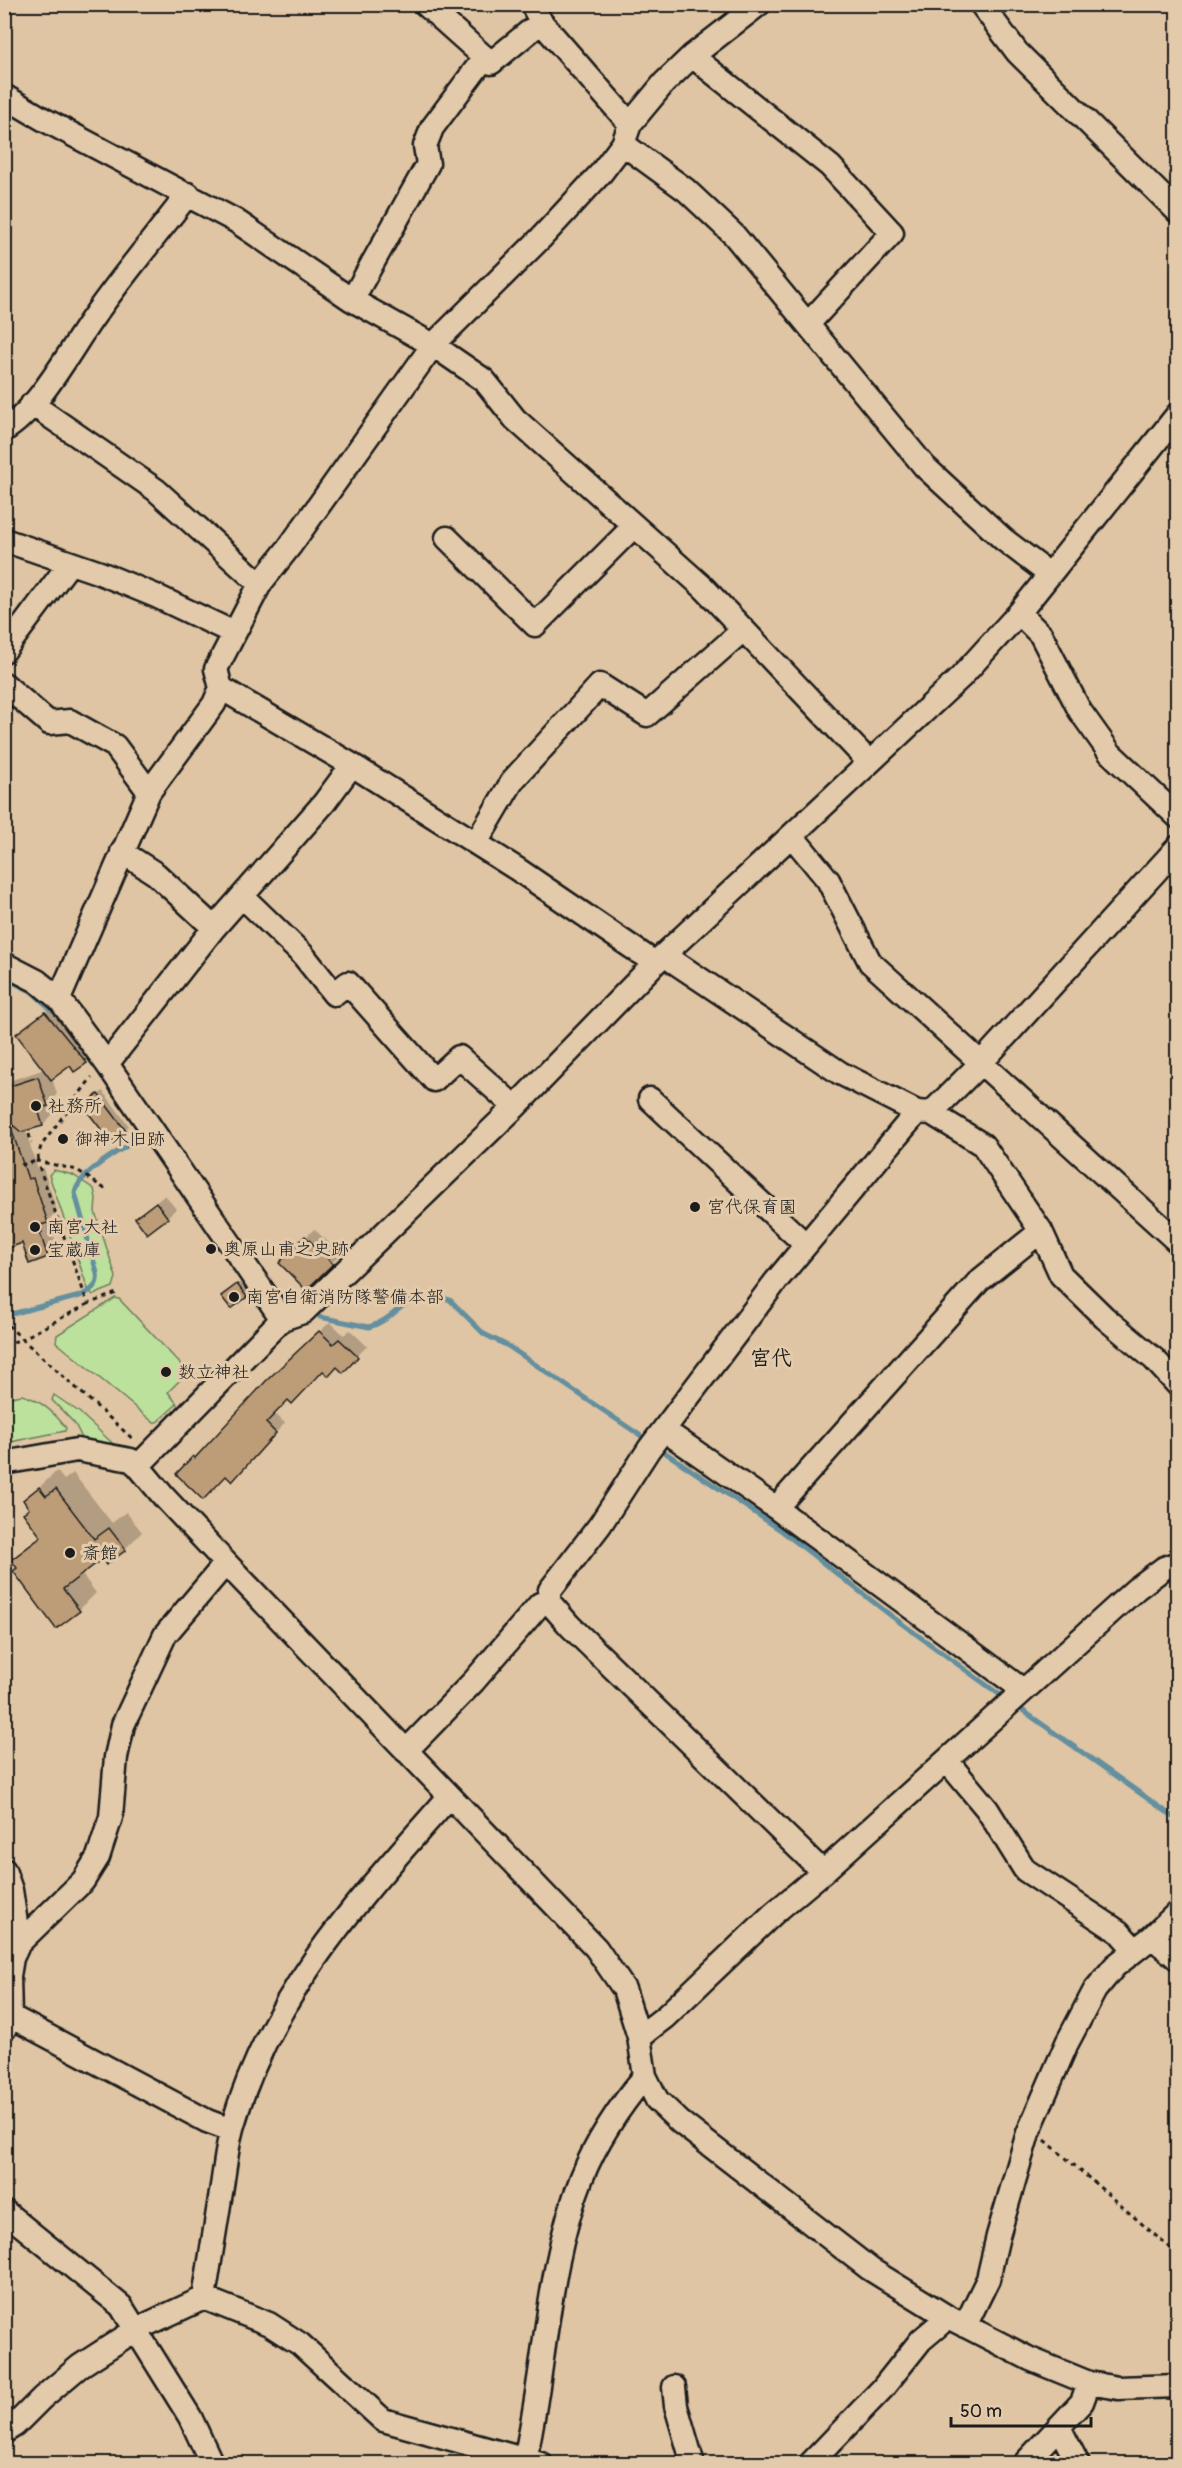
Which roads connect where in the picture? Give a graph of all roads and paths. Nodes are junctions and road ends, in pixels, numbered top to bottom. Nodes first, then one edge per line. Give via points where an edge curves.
1 (425, 4) edge
2 (759, 4) edge
3 (981, 4) edge
4 (536, 13) edge
5 (692, 56) junction
6 (485, 57) junction
7 (4, 96) edge
8 (627, 134) junction
9 (188, 194) junction
10 (1178, 212) edge
11 (352, 300) junction
12 (808, 324) junction
13 (432, 345) junction
14 (32, 404) junction
15 (1178, 414) edge
16 (4, 430) edge
17 (634, 526) junction
18 (447, 538) dead end
19 (4, 540) edge
20 (70, 563) junction
21 (1049, 574) junction
22 (260, 584) junction
23 (1019, 613) junction
24 (743, 630) junction
25 (234, 633) junction
26 (4, 651) edge
27 (4, 684) edge
28 (222, 688) junction
29 (869, 762) junction
30 (352, 765) junction
31 (149, 792) junction
32 (1178, 817) edge
33 (792, 836) junction
34 (476, 843) junction
35 (1178, 847) edge
36 (122, 852) junction
37 (243, 897) junction
38 (214, 928) junction
39 (660, 959) junction
40 (4, 964) edge
41 (59, 999) junction
42 (980, 1064) junction
43 (100, 1070) junction
44 (650, 1099) dead end
45 (515, 1107) junction
46 (924, 1113) junction
47 (29, 1134) dead end
48 (31, 1143) dead end
49 (38, 1161) junction
50 (21, 1164) dead end
51 (105, 1189) dead end
52 (1041, 1232) junction
53 (1178, 1242) edge
54 (806, 1245) junction
55 (119, 1292) dead end
56 (87, 1301) junction
57 (4, 1317) edge
58 (282, 1319) junction
59 (22, 1339) junction
60 (4, 1345) edge
61 (1178, 1385) edge
62 (657, 1439) junction
63 (138, 1455) junction
64 (4, 1463) edge
65 (776, 1508) junction
66 (226, 1563) junction
67 (1178, 1563) edge
68 (548, 1601) junction
69 (1014, 1699) junction
70 (406, 1751) junction
71 (947, 1761) junction
72 (448, 1797) junction
73 (4, 1870) edge
74 (823, 1872) junction
75 (1178, 1912) edge
76 (19, 1943) junction
77 (1144, 1943) junction
78 (1178, 1959) edge
79 (7, 2023) edge
80 (639, 2037) junction
81 (645, 2076) junction
82 (231, 2130) junction
83 (1028, 2133) junction
84 (4, 2211) edge
85 (1178, 2255) edge
86 (204, 2298) junction
87 (956, 2321) junction
88 (137, 2329) junction
89 (1089, 2384) junction
90 (1178, 2386) edge
91 (674, 2387) dead end
92 (1059, 2427) junction
93 (4, 2432) edge
94 (530, 2462) edge
95 (212, 2463) edge
96 (693, 2463) edge
97 (810, 2463) edge
98 (1024, 2463) edge
99 (1078, 2463) edge

1 - 6 street
2 - 5 street
3 - 10 street via 1017,52
4 - 6 street via 492,63
4 - 8 street
5 - 8 street via 664,83
5 - 12 street via 830,166 892,233
6 - 11 street via 432,128 424,146 428,164
7 - 9 street
8 - 12 street via 734,235
8 - 13 street via 601,172 540,239
9 - 11 street via 236,221
9 - 14 street
11 - 13 street
12 - 21 street via 925,466 1003,539
13 - 17 street via 484,380 515,419
13 - 22 street
14 - 16 street via 19,422
14 - 22 street via 156,490
15 - 21 street
17 - 18 street via 535,625
17 - 24 street via 704,588
19 - 20 street
20 - 25 street via 156,596
20 - 26 street
21 - 23 street
22 - 25 street
23 - 29 street via 961,677
23 - 32 street via 1041,635 1080,711 1110,753
24 - 29 street
24 - 34 street via 647,715 600,685 513,780
25 - 28 street via 216,669
27 - 31 street via 49,723 70,721 115,746
28 - 30 street
28 - 31 street via 214,705
29 - 33 street
30 - 34 street
30 - 37 street
31 - 36 street
33 - 39 street
33 - 42 street via 828,880 870,962
34 - 39 street
35 - 42 street
36 - 38 street via 156,874
36 - 41 street
37 - 38 street
37 - 45 street via 303,955 334,994 348,983 434,1080 459,1057
38 - 43 street
39 - 45 street
39 - 46 street via 840,1073
40 - 41 street via 37,981
41 - 43 street
42 - 46 street
42 - 53 street
43 - 49 path via 41,1146
43 - 58 street
44 - 54 street
45 - 58 street via 303,1312
46 - 52 street via 983,1145
46 - 54 street
47 - 48 path
49 - 50 path
49 - 51 path via 77,1170
49 - 56 path
52 - 61 street via 1061,1275
52 - 65 street via 979,1281
54 - 62 street
55 - 56 path
56 - 59 path
57 - 59 path
58 - 63 street
59 - 60 path
59 - 63 path
62 - 65 street
62 - 68 street via 600,1525 550,1590
63 - 64 street via 131,1460 77,1450
63 - 66 street via 164,1497
65 - 69 street
66 - 70 street
66 - 76 street via 165,1635 123,1725 111,1817 98,1857 83,1881
67 - 69 street via 1136,1588
68 - 70 street via 540,1604 474,1681
68 - 74 street
69 - 71 street
70 - 72 street
71 - 74 street
71 - 77 street via 987,1809 1025,1870 1119,1932
72 - 80 street via 596,1948 624,1989
72 - 82 street via 315,1956 280,2012 248,2080
73 - 76 street
74 - 80 street
75 - 77 street
76 - 79 street via 9,1976
77 - 78 street
77 - 83 street via 1115,1966 1095,1989
79 - 82 street
80 - 81 street
81 - 87 street via 657,2100 680,2122 870,2269
81 - 94 street via 603,2134 582,2177 561,2246
82 - 86 street
83 - 85 path via 1050,2142
83 - 87 street via 988,2279
84 - 88 street via 122,2306
86 - 88 street
86 - 94 street via 269,2324 300,2344 383,2420
87 - 89 street
87 - 97 street via 940,2324 921,2340 882,2389
88 - 93 street via 80,2366
88 - 95 street via 190,2417
89 - 90 street via 1118,2388
89 - 92 street via 1082,2402
91 - 96 street
92 - 98 street
92 - 99 street

